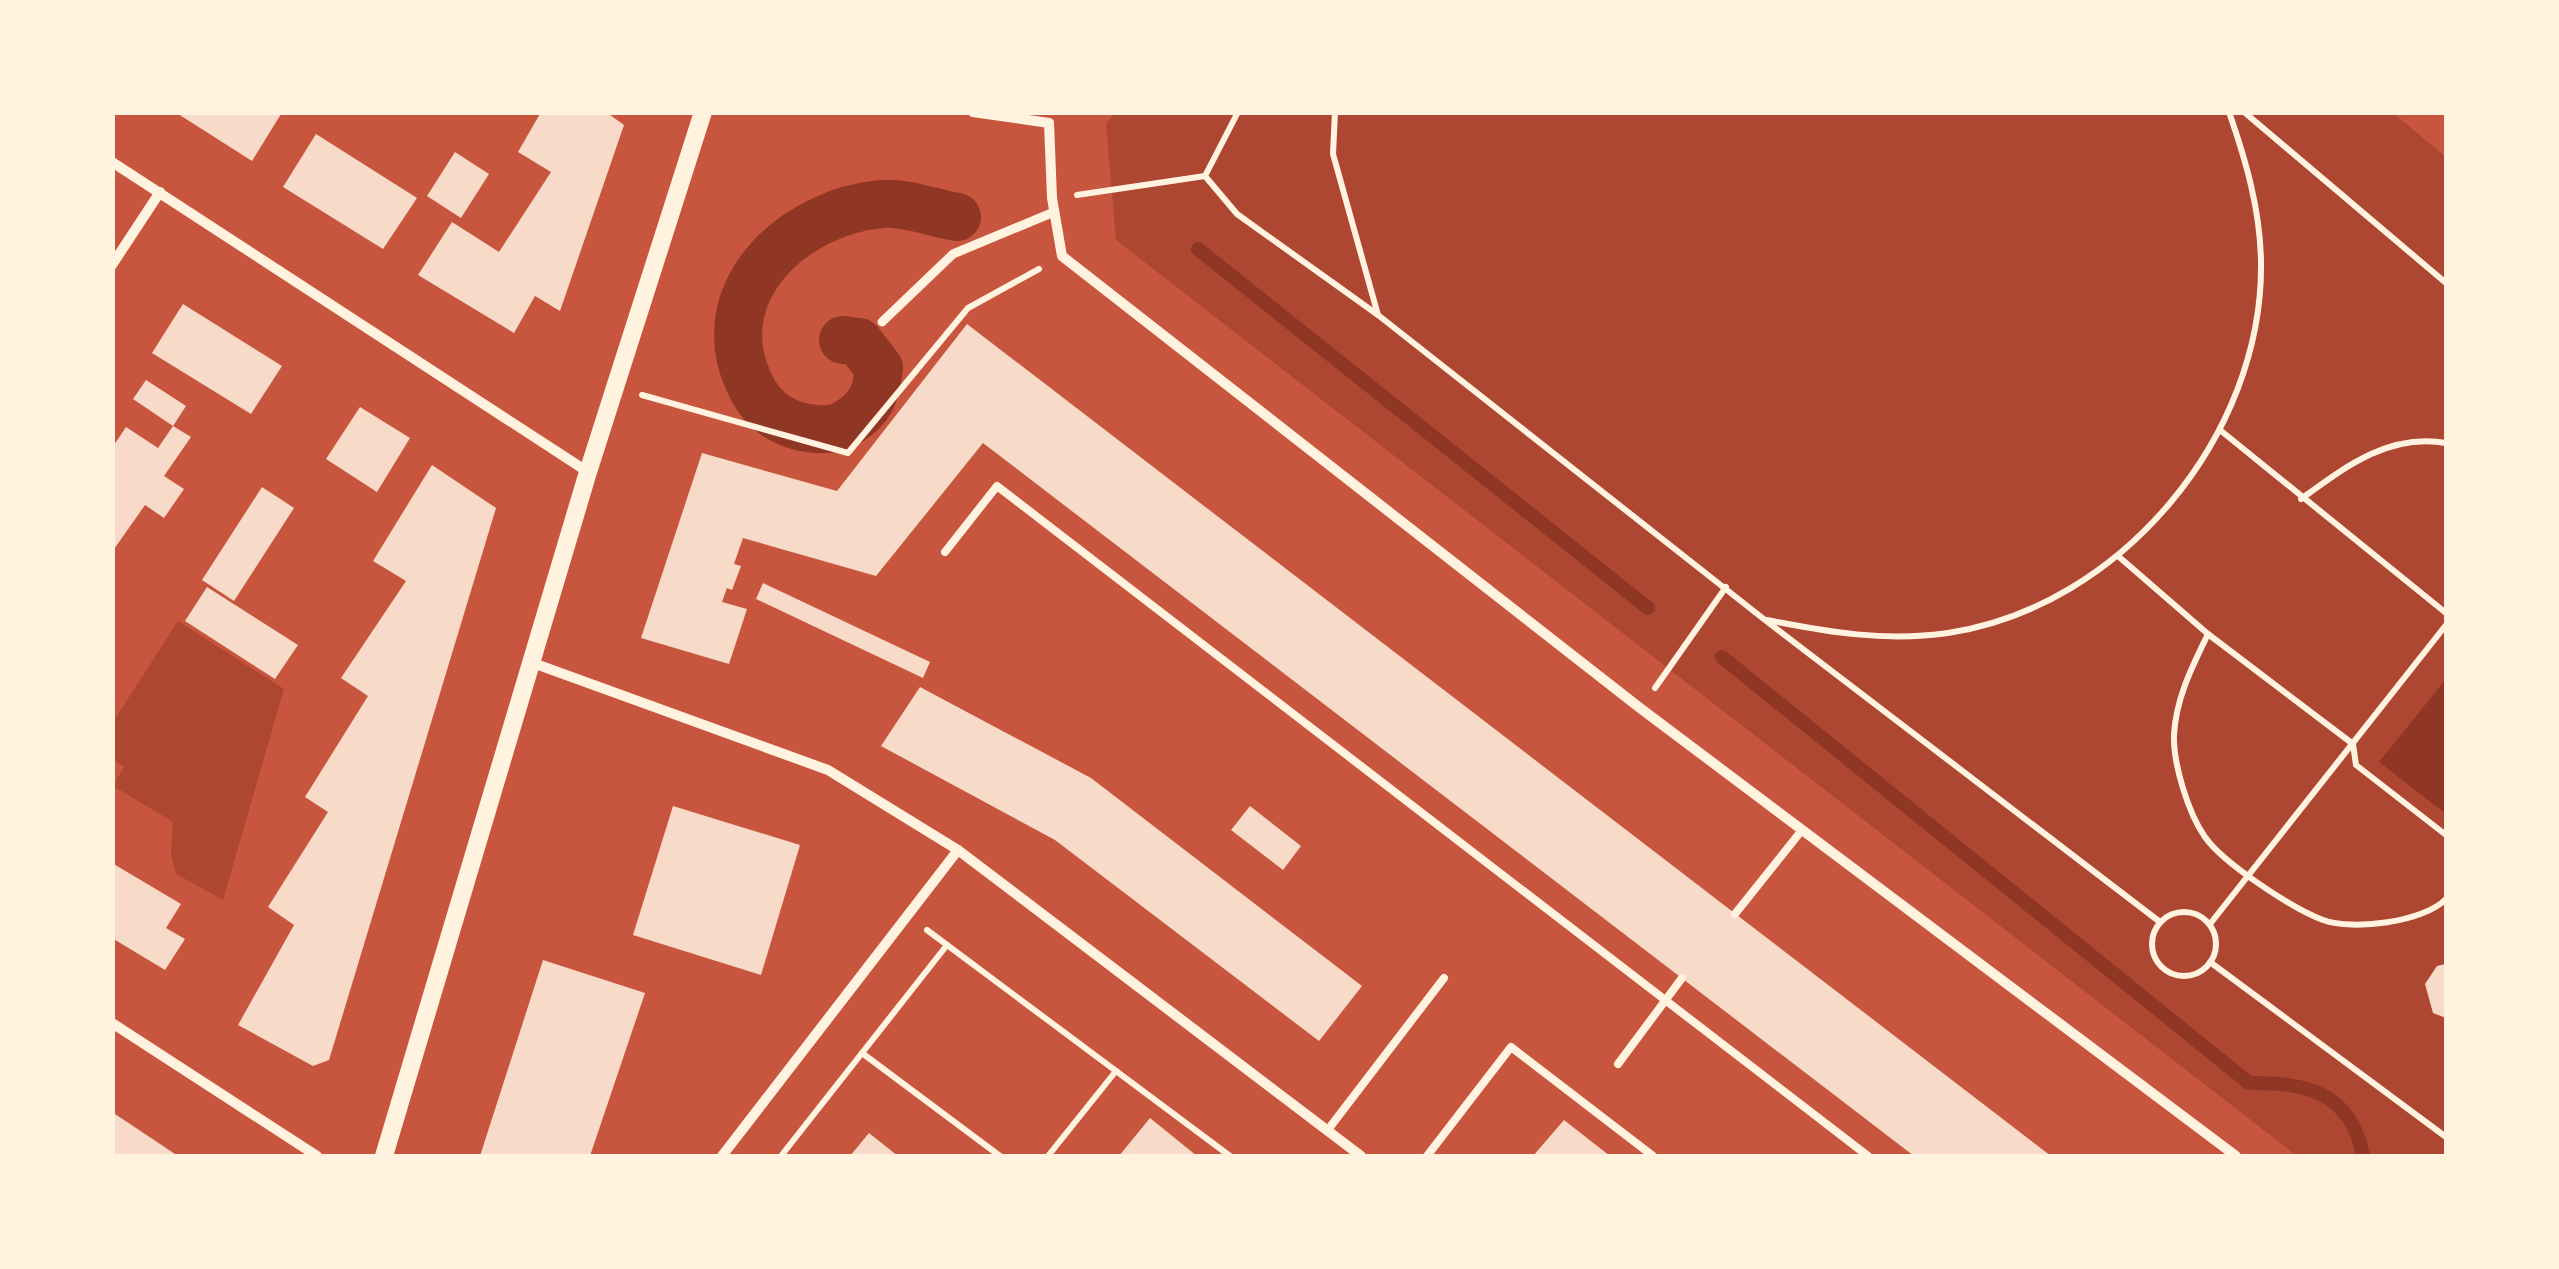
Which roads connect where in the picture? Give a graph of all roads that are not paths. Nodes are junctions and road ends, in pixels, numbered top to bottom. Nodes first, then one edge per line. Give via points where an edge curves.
1 (703, 112) edge
2 (973, 112) edge
3 (1057, 112) edge
4 (1049, 122) junction
5 (112, 162) edge
6 (160, 192) junction
7 (1054, 212) junction
8 (112, 266) edge
9 (882, 322) dead end
10 (588, 472) junction
11 (945, 552) dead end
12 (533, 662) junction
13 (1802, 830) junction
14 (958, 850) junction
15 (1734, 914) dead end
16 (1444, 978) dead end
17 (1682, 978) dead end
18 (1665, 1000) junction
19 (112, 1023) edge
20 (1618, 1064) dead end
21 (1327, 1131) junction
22 (317, 1156) edge
23 (384, 1156) edge
24 (722, 1156) edge
25 (1361, 1156) edge
26 (1427, 1156) edge
27 (1654, 1156) edge
28 (1868, 1156) edge
29 (2236, 1156) edge

1 - 10 street
2 - 4 street
3 - 4 street
4 - 7 street
5 - 6 street
6 - 8 street
6 - 10 street
7 - 9 street via 953,254
7 - 13 street via 1062,256
10 - 12 street
11 - 18 lane via 997,486
12 - 14 street via 828,770
12 - 23 street
13 - 15 lane
13 - 29 street
14 - 21 street
14 - 24 street
16 - 21 lane
17 - 18 lane
18 - 20 lane
18 - 28 lane
19 - 22 street
21 - 25 street
26 - 27 lane via 1511,1047

